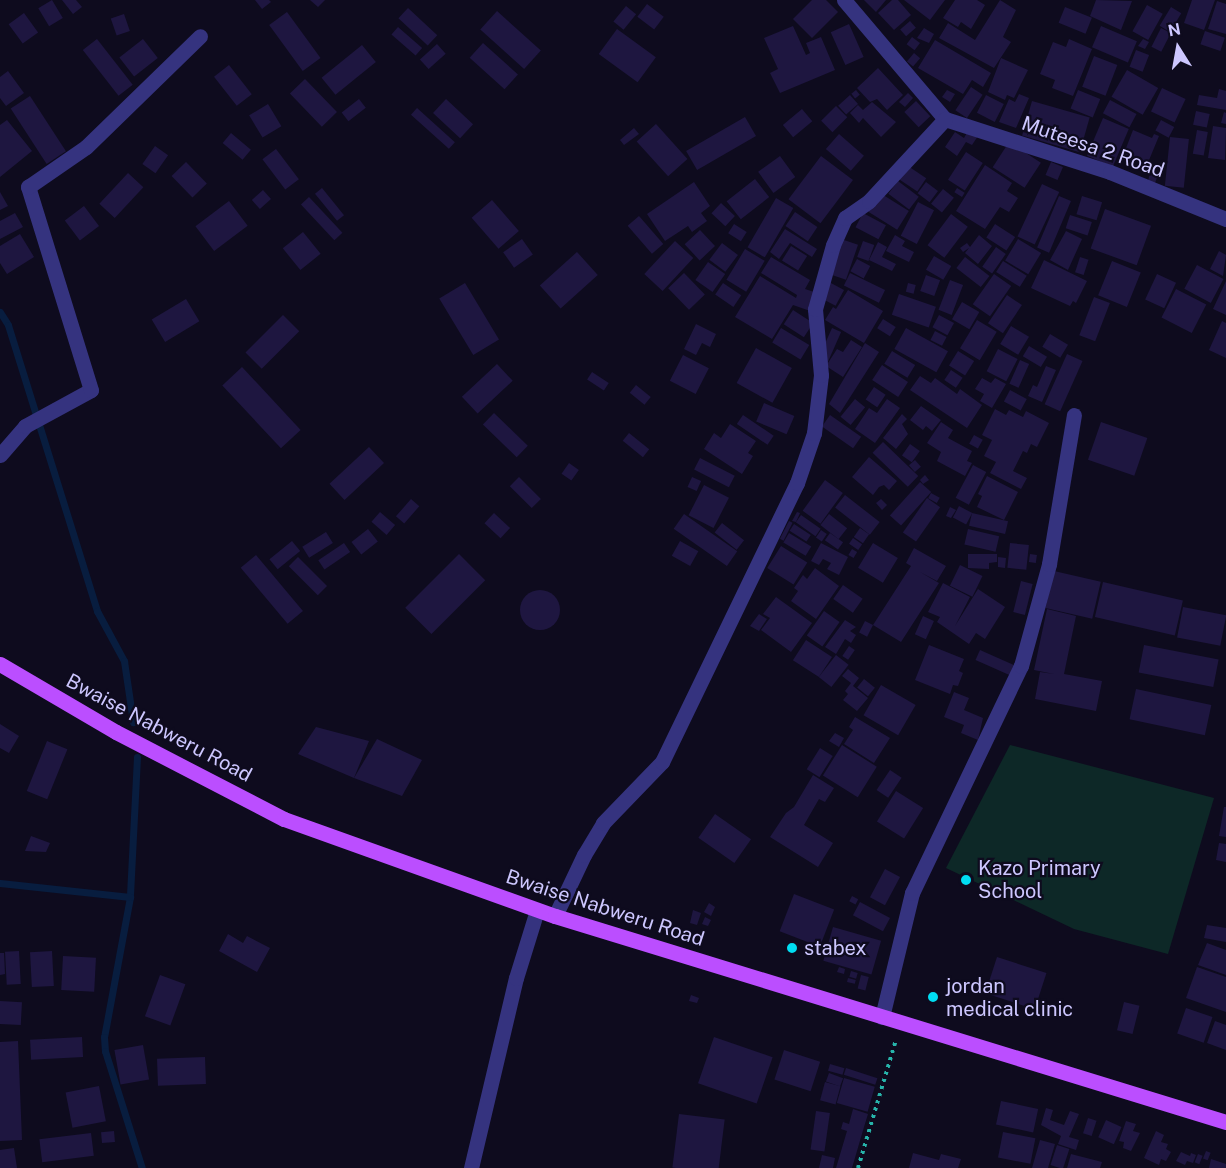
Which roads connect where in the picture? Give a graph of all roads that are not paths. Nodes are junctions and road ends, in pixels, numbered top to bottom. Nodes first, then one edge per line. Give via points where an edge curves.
1 (844, 0) edge
2 (200, 36) dead end
3 (945, 119) junction
4 (1226, 219) edge
5 (1074, 415) dead end
6 (0, 456) edge
7 (0, 664) edge
8 (537, 909) junction
9 (555, 916) junction
10 (882, 1017) junction
11 (1226, 1122) edge
12 (471, 1168) edge

1 - 3 street
2 - 6 street via 86,147 28,187 91,390 26,426
3 - 4 street, Muteesa 2 Road via 1110,172
3 - 9 street via 869,201 845,218 833,244 815,309 821,375 814,433 796,483 662,762 603,823
5 - 10 street via 1049,564 1021,666 912,893
7 - 8 main road, Bwaise Nabweru Road via 116,732 284,819
8 - 9 main road, Bwaise Nabweru Road
8 - 12 street via 513,990
9 - 10 main road, Bwaise Nabweru Road
10 - 11 main road, Bwaise Nabweru Road

